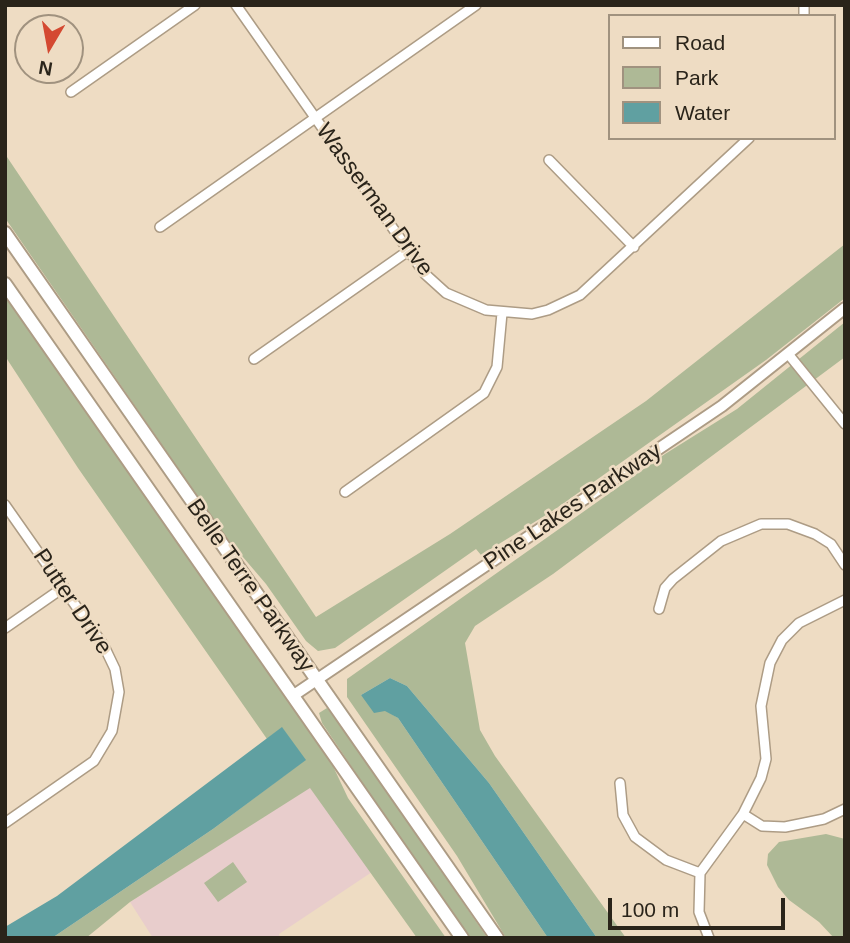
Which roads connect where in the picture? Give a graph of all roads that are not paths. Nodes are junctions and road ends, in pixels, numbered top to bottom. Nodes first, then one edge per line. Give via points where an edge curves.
1 (195, 5) edge
2 (236, 5) edge
3 (476, 5) edge
4 (71, 92) dead end
5 (315, 119) junction
6 (747, 140) edge
7 (549, 160) dead end
8 (160, 227) dead end
9 (5, 233) edge
10 (634, 247) junction
11 (408, 251) junction
12 (5, 284) edge
13 (845, 308) edge
14 (502, 313) junction
15 (789, 355) junction
16 (254, 359) dead end
17 (845, 424) edge
18 (345, 492) dead end
19 (5, 505) edge
20 (845, 565) edge
21 (64, 587) junction
22 (845, 600) edge
23 (659, 610) dead end
24 (5, 628) edge
25 (316, 679) junction
26 (294, 695) junction
27 (620, 783) dead end
28 (845, 809) edge
29 (743, 814) junction
30 (5, 823) edge
31 (700, 873) junction
32 (462, 938) edge
33 (497, 938) edge
34 (709, 938) edge

1 - 4 street
2 - 5 street, Wasserman Drive
3 - 5 street
5 - 8 street
5 - 11 street, Wasserman Drive
6 - 10 street, Wasserman Drive
7 - 10 street
9 - 25 main road, Belle Terre Parkway
10 - 14 street, Wasserman Drive via 574,299 540,312
11 - 14 street, Wasserman Drive via 446,293
11 - 16 street
12 - 26 main road, Belle Terre Parkway
13 - 15 street, Pine Lakes Parkway
14 - 18 street via 497,367 484,393
15 - 17 street
15 - 25 street, Pine Lakes Parkway via 722,406
19 - 21 street, Putter Drive
20 - 23 street via 831,544 816,534 788,524 761,524 721,541 673,579 663,592
21 - 24 street
21 - 30 street, Putter Drive via 110,658 118,680 117,715 94,761
22 - 29 street via 799,623 776,651 765,677 761,706 765,768
25 - 26 street, Pine Lakes Parkway
25 - 33 main road, Belle Terre Parkway
26 - 32 main road, Belle Terre Parkway
27 - 31 street via 623,815 635,837 666,860
28 - 29 street via 824,819 785,827 762,825
29 - 31 street
31 - 34 street via 699,912

